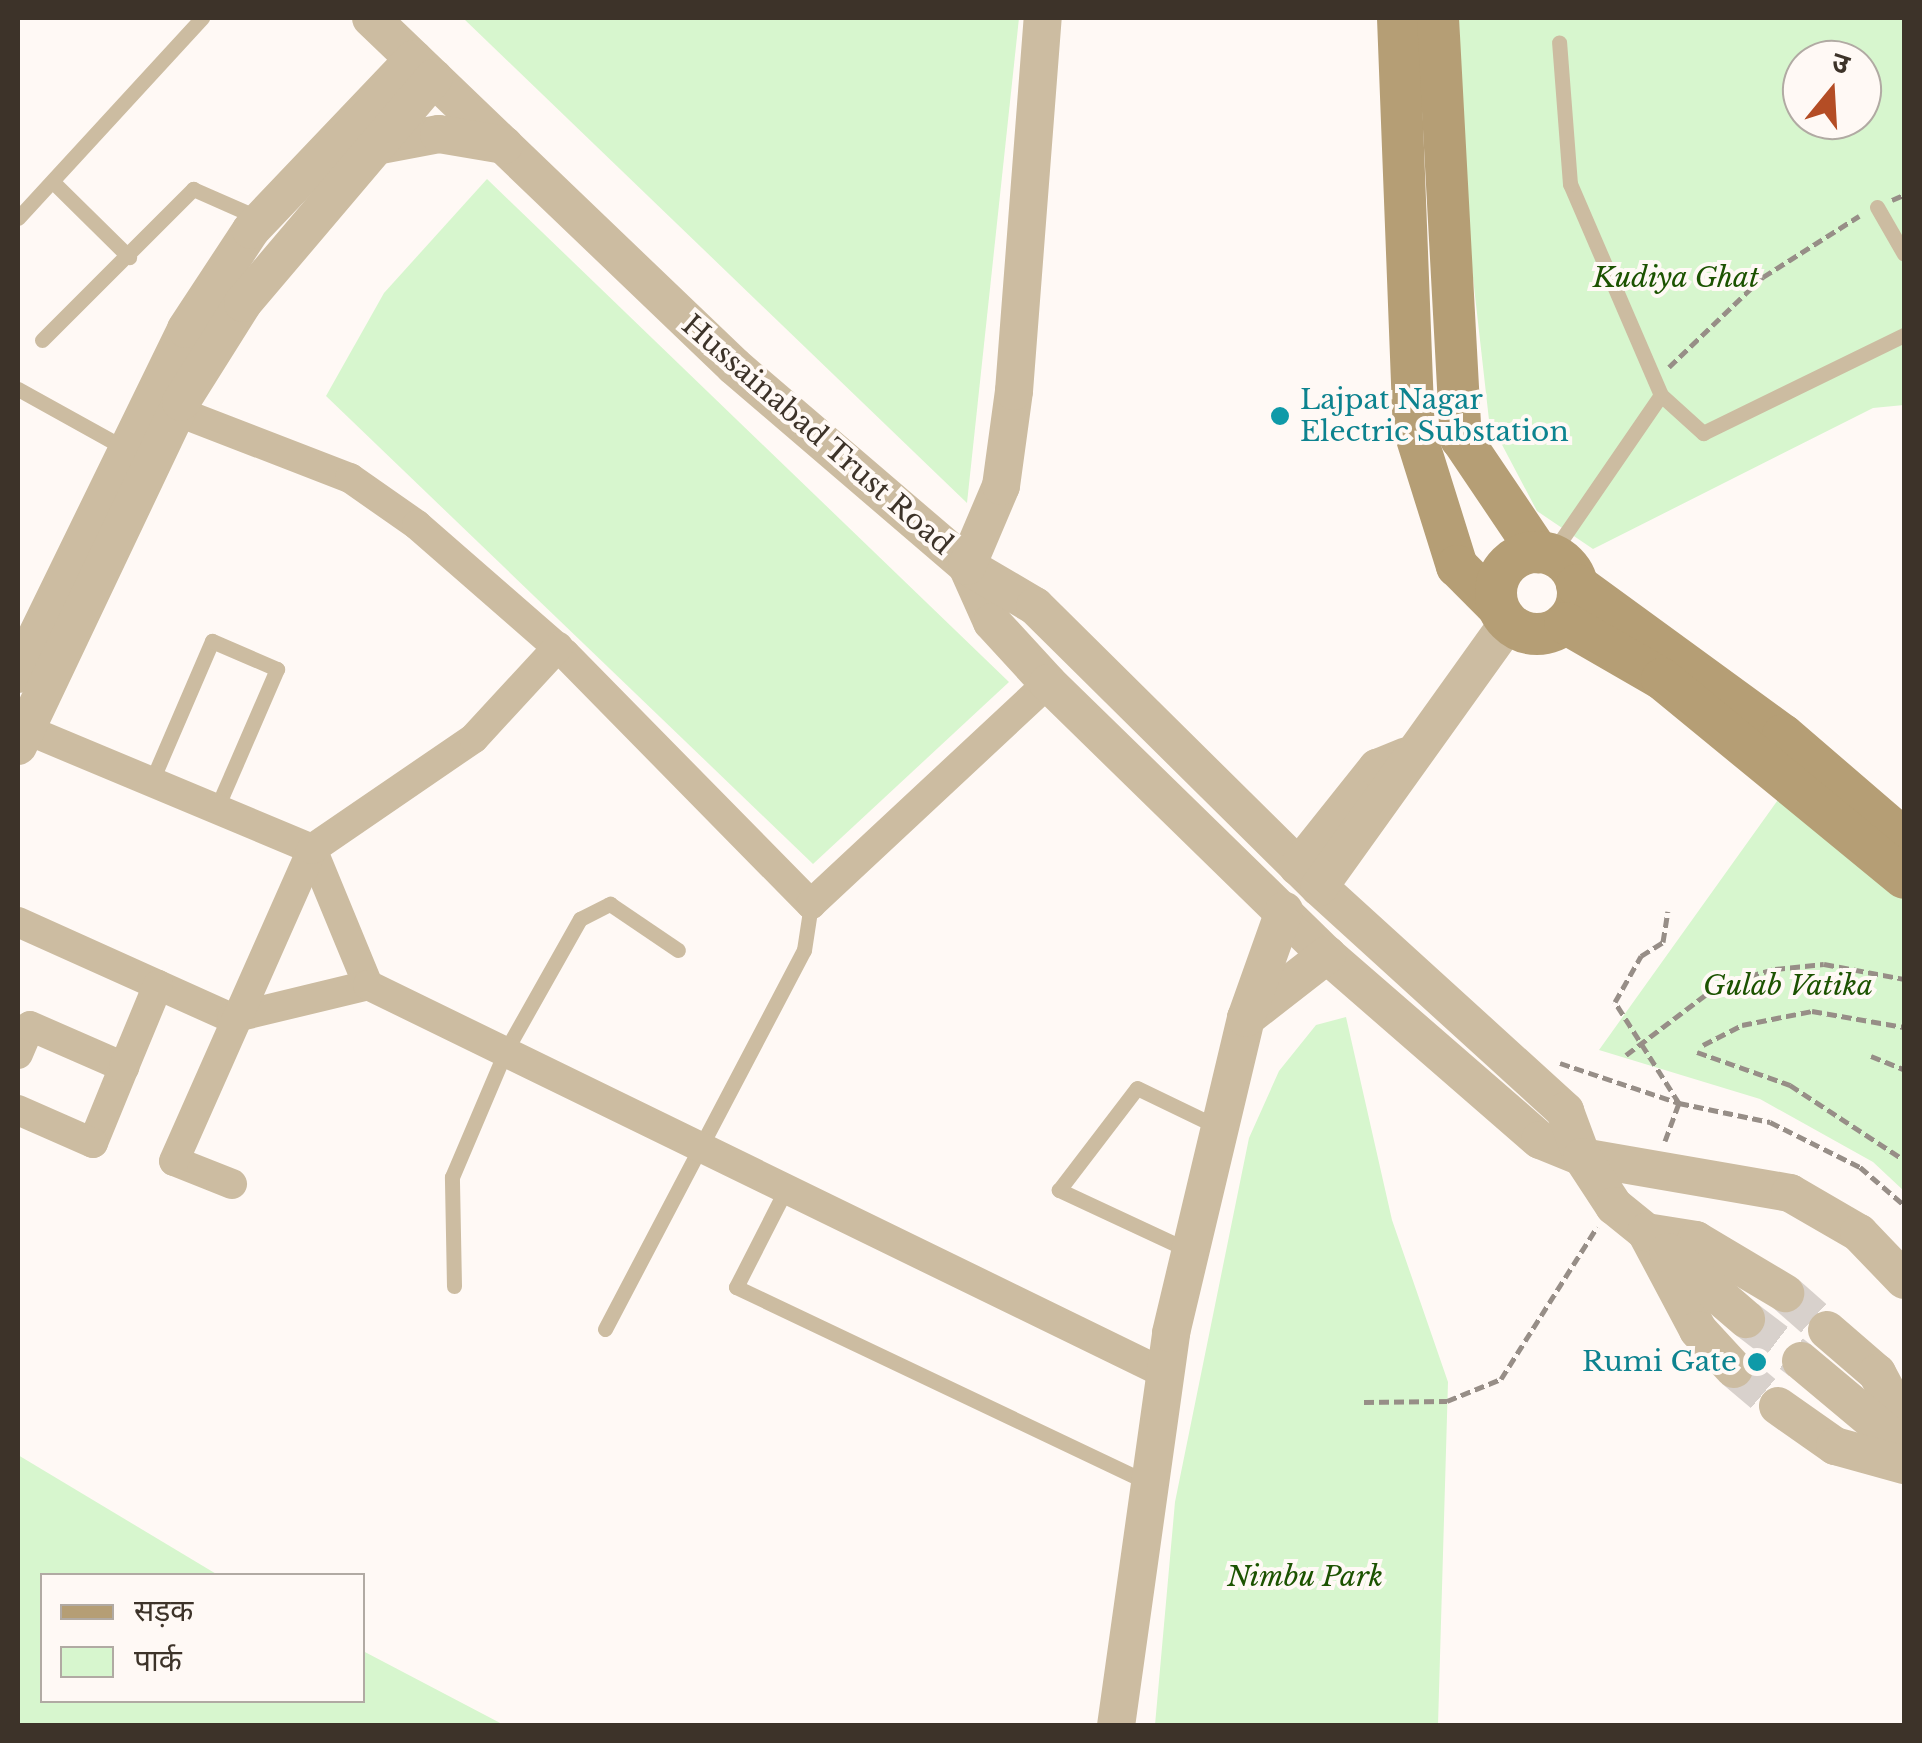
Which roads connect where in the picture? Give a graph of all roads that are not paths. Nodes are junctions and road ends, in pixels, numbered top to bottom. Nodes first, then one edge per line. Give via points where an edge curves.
1 (202, 18) edge
2 (370, 18) edge
3 (1042, 18) edge
4 (1398, 18) edge
5 (1438, 18) edge
6 (1559, 42) dead end
7 (424, 68) junction
8 (360, 135) junction
9 (504, 144) junction
10 (53, 182) junction
11 (1877, 206) road end
12 (18, 218) edge
13 (262, 220) junction
14 (1904, 254) edge
15 (130, 257) junction
16 (1904, 335) edge
17 (42, 340) dead end
18 (1656, 389) junction
19 (18, 390) edge
20 (164, 407) junction
21 (140, 456) junction
22 (966, 566) junction
23 (1558, 579) junction
24 (1503, 614) junction
25 (558, 647) junction
26 (19, 666) edge
27 (1048, 682) junction
28 (20, 734) edge
29 (150, 785) junction
30 (215, 814) junction
31 (312, 849) junction
32 (1903, 865) edge
33 (1309, 878) junction
34 (811, 904) junction
35 (1284, 911) junction
36 (18, 922) edge
37 (678, 950) dead end
38 (1328, 954) junction
39 (158, 985) junction
40 (368, 985) junction
41 (232, 1018) junction
42 (1246, 1018) junction
43 (505, 1052) junction
44 (18, 1054) edge
45 (124, 1067) junction
46 (18, 1110) edge
47 (1220, 1128) junction
48 (700, 1147) junction
49 (1582, 1157) junction
50 (232, 1184) dead end
51 (786, 1189) junction
52 (1646, 1232) junction
53 (1190, 1250) junction
54 (1904, 1280) edge
55 (454, 1286) dead end
56 (1785, 1293) tunnel mouth
57 (1746, 1319) tunnel mouth
58 (605, 1329) dead end
59 (1827, 1330) tunnel mouth
60 (1801, 1360) tunnel mouth
61 (1734, 1368) tunnel mouth
62 (1166, 1374) junction
63 (1778, 1406) tunnel mouth
64 (1904, 1424) edge
65 (1904, 1448) edge
66 (1904, 1465) edge
67 (1151, 1484) junction
68 (1115, 1722) edge

1 - 10 lane
2 - 7 street, Hussainabad Trust Road
2 - 8 street via 374,55
3 - 22 street via 1001,486
4 - 24 main road via 1414,429 1458,566
5 - 23 main road via 1461,438
6 - 18 lane via 1570,184
7 - 8 street
7 - 9 street, Hussainabad Trust Road
8 - 9 street via 438,134
8 - 13 street
8 - 20 street
9 - 22 street, Hussainabad Trust Road via 734,366
10 - 12 lane
10 - 15 lane
11 - 14 lane
13 - 15 lane via 193,189
13 - 20 street via 186,329
15 - 17 lane
16 - 18 lane via 1703,432
18 - 23 lane
19 - 21 lane
20 - 21 street
20 - 25 street via 350,478
21 - 26 street
21 - 28 street
22 - 27 street, Hussainabad Trust Road via 992,622
22 - 33 street via 1035,606
23 - 24 main road via 1539,634
23 - 24 main road via 1503,569
23 - 32 main road via 1662,680
24 - 33 street via 1406,756 1398,786
25 - 31 street via 474,738
25 - 34 street
27 - 34 street
27 - 35 street, Hussainabad Trust Road
28 - 29 street
29 - 30 street
29 - 30 lane via 212,641 277,669
30 - 31 street
31 - 40 street
31 - 41 street
33 - 49 street via 1564,1112
34 - 48 lane via 804,950
35 - 38 street, Hussainabad Trust Road
35 - 42 street
36 - 39 street
37 - 43 lane via 610,904 580,919
38 - 42 street
38 - 49 street, Hussainabad Trust Road via 1540,1140
39 - 41 street
39 - 45 street
40 - 41 street
40 - 43 street
41 - 50 street via 174,1162
42 - 47 street
43 - 48 street
43 - 55 lane via 452,1177
44 - 45 street via 30,1026
45 - 46 street via 92,1143
47 - 53 street
47 - 53 lane via 1136,1088 1059,1190
48 - 51 street
48 - 58 lane
49 - 52 street via 1614,1206
49 - 54 street, Hussainabad Trust Road via 1790,1193 1859,1233
51 - 62 street
51 - 67 lane via 736,1287
52 - 56 street via 1696,1240
52 - 57 street
52 - 61 street via 1698,1330
53 - 62 street
59 - 64 street via 1877,1373
60 - 65 street
62 - 67 street
63 - 66 street via 1834,1446
67 - 68 street

